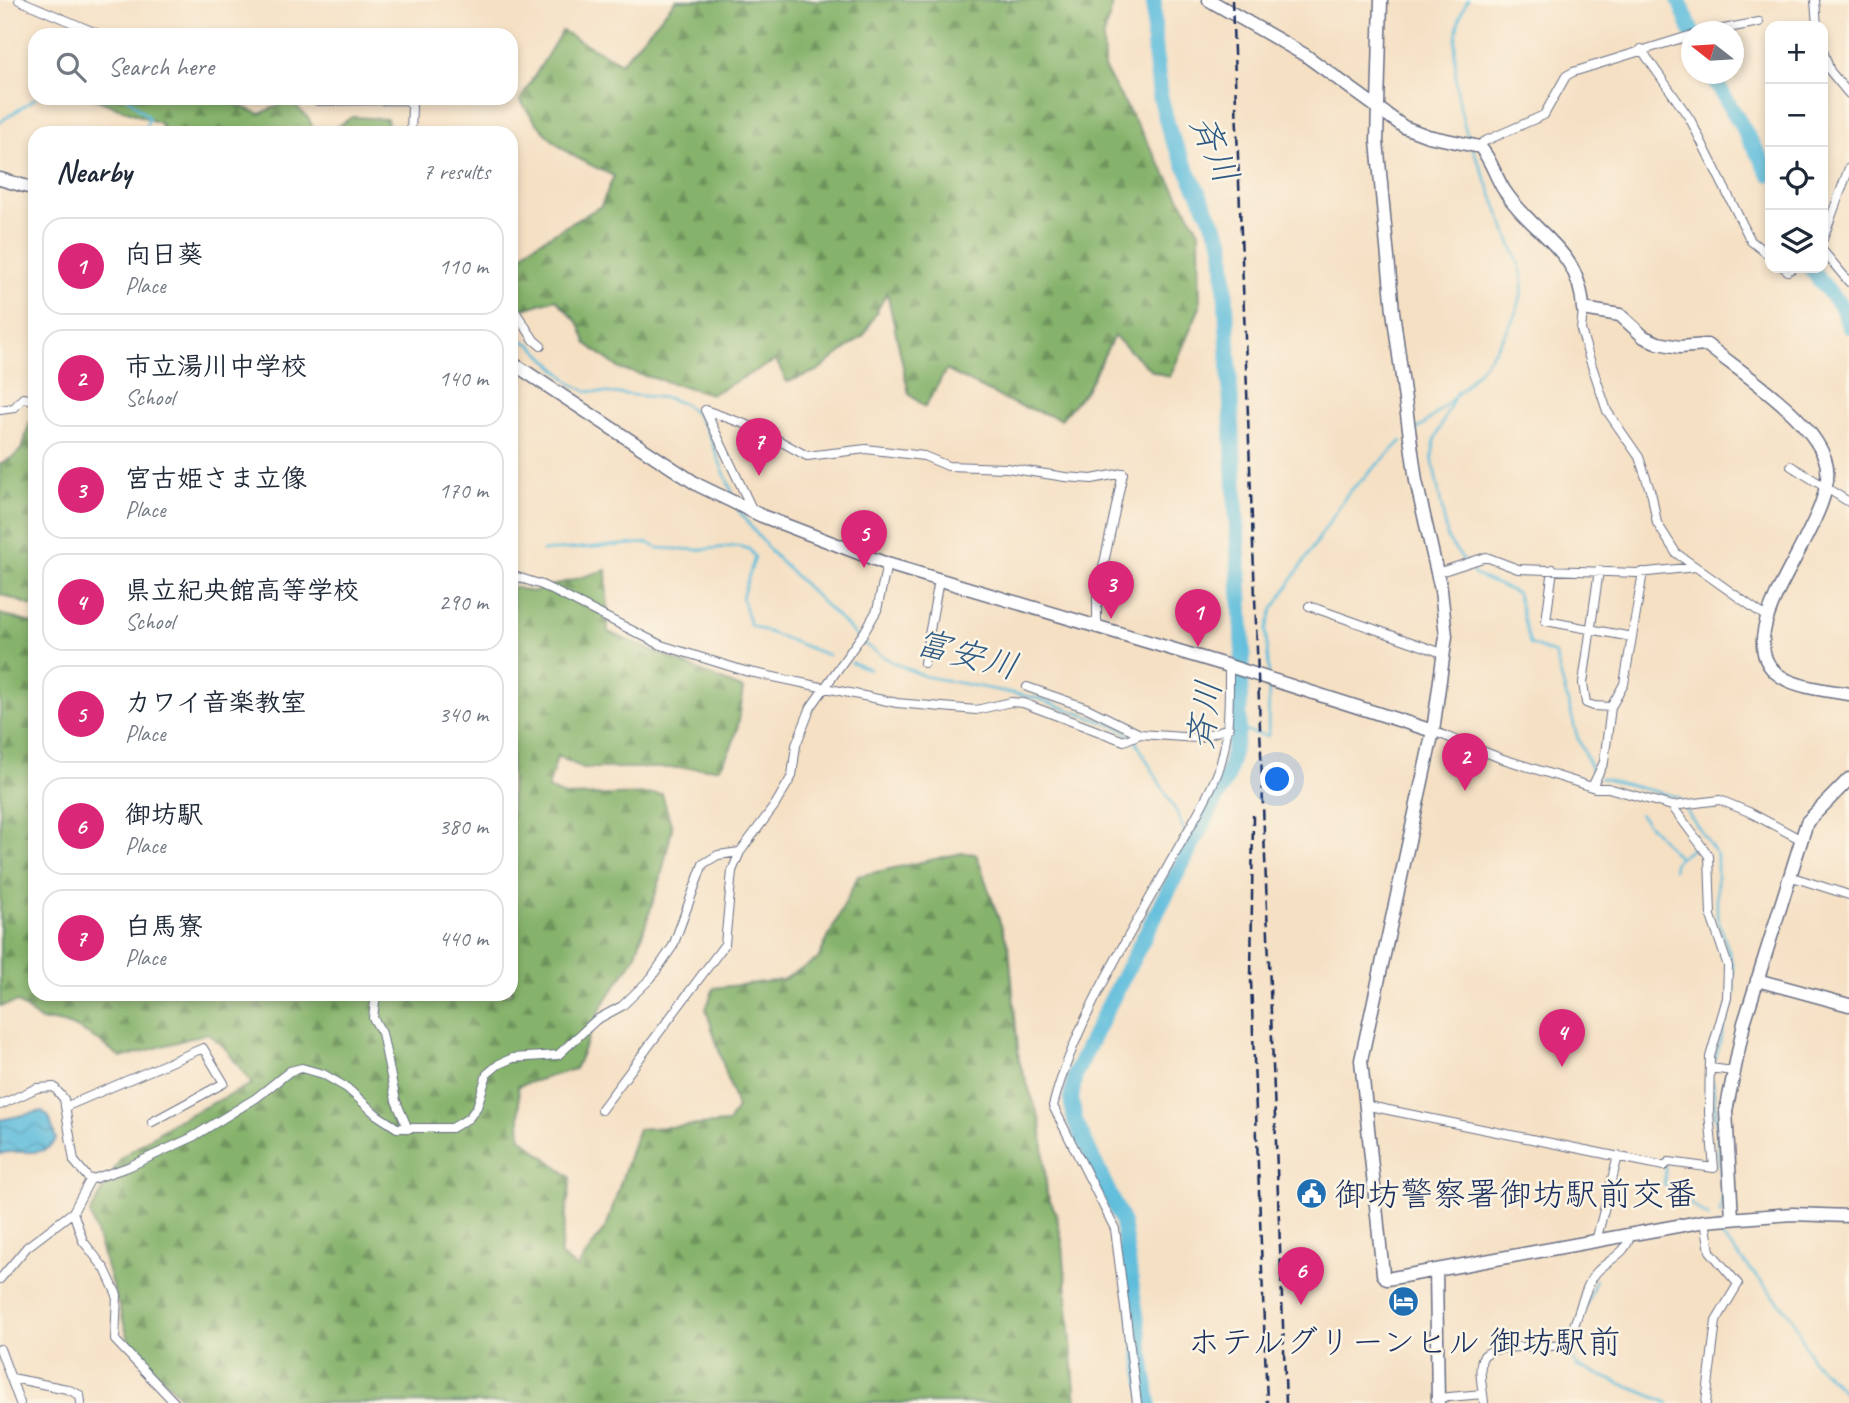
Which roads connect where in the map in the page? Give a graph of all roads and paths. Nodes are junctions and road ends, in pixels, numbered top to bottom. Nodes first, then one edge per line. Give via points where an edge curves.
1 (19, 0) edge
2 (1209, 0) edge
3 (1381, 0) edge
4 (1815, 0) edge
5 (1816, 21) edge
6 (1759, 22) dead end
7 (1744, 25) edge
8 (85, 28) edge
9 (1681, 38) edge
10 (1641, 49) junction
11 (1828, 63) edge
12 (1849, 94) edge
13 (411, 105) edge
14 (1376, 107) junction
15 (411, 126) edge
16 (1480, 147) junction
17 (1849, 168) edge
18 (0, 180) edge
19 (28, 187) edge
20 (1828, 225) edge
21 (1765, 252) edge
22 (1828, 257) edge
23 (1849, 282) edge
24 (1583, 309) junction
25 (518, 316) edge
26 (541, 346) dead end
27 (518, 366) edge
28 (28, 399) edge
29 (0, 410) edge
30 (1791, 466) dead end
31 (1827, 488) junction
32 (1849, 502) edge
33 (756, 513) junction
34 (887, 565) junction
35 (1696, 567) junction
36 (1553, 569) junction
37 (1599, 570) junction
38 (1643, 572) junction
39 (1437, 573) junction
40 (518, 577) edge
41 (939, 580) junction
42 (1309, 606) dead end
43 (1765, 617) junction
44 (1097, 629) junction
45 (1590, 629) junction
46 (1632, 637) junction
47 (1445, 654) junction
48 (924, 663) dead end
49 (1229, 666) junction
50 (1027, 687) dead end
51 (822, 688) junction
52 (1849, 694) edge
53 (1611, 707) junction
54 (1228, 728) junction
55 (1433, 731) junction
56 (1140, 734) junction
57 (1849, 779) edge
58 (1592, 787) junction
59 (1672, 806) junction
60 (1800, 839) junction
61 (740, 852) junction
62 (1789, 876) junction
63 (1849, 895) edge
64 (1757, 980) junction
65 (375, 1001) edge
66 (1849, 1005) edge
67 (1710, 1068) junction
68 (1733, 1071) junction
69 (0, 1105) edge
70 (1364, 1105) junction
71 (65, 1107) junction
72 (601, 1110) dead end
73 (152, 1122) dead end
74 (408, 1129) junction
75 (1618, 1156) junction
76 (90, 1180) junction
77 (73, 1212) junction
78 (1849, 1216) edge
79 (1732, 1218) junction
80 (1704, 1221) junction
81 (1630, 1235) junction
82 (1596, 1241) junction
83 (4, 1267) edge
84 (1436, 1270) junction
85 (0, 1279) edge
86 (0, 1349) edge
87 (12, 1378) junction
88 (1484, 1399) edge
89 (1438, 1400) edge
90 (20, 1403) edge
91 (81, 1403) edge
92 (175, 1403) edge
93 (1137, 1403) edge
94 (1706, 1403) edge

1 - 8 street
2 - 14 street via 1305,55
3 - 14 street
4 - 5 street
6 - 7 street
9 - 10 street
10 - 16 street via 1566,76 1544,116
10 - 21 street via 1690,119 1751,241
11 - 12 street
13 - 15 street
14 - 16 street via 1404,127
14 - 39 street via 1403,395
16 - 24 street via 1521,213 1557,247 1577,274
17 - 20 street
18 - 19 street
22 - 23 street
24 - 31 street via 1620,315 1658,343 1707,345 1814,436 1825,459
24 - 35 street via 1581,330 1607,411 1639,457 1657,523 1676,553
25 - 26 street
27 - 33 street via 721,497
28 - 29 street
30 - 31 street
31 - 32 street
31 - 43 street via 1818,516
33 - 34 street
33 - 44 street via 705,410 756,428 807,456 866,449 924,456 947,466 1092,479 1123,473 1097,596
34 - 41 street
34 - 51 street via 877,610
35 - 38 street
35 - 43 street
36 - 37 street
36 - 39 street via 1518,569 1486,557
36 - 45 street via 1546,621
37 - 38 street
37 - 45 street
38 - 46 street
39 - 47 street
40 - 51 street via 661,645
41 - 44 street
41 - 48 street
42 - 47 street
43 - 52 street via 1763,654 1779,675
44 - 49 street
45 - 46 street
45 - 53 street via 1583,683 1586,703
46 - 53 street via 1624,684
47 - 55 street
49 - 54 street
49 - 55 street
50 - 56 street via 1087,708
51 - 56 street via 872,700 976,710 1023,703 1124,741
51 - 61 street via 796,745 792,776
53 - 58 street via 1604,762
54 - 56 street via 1197,738
54 - 93 street via 1218,771 1064,1063 1053,1106 1115,1229
55 - 58 street
55 - 70 street via 1367,1030 1362,1060
57 - 60 street via 1823,802
58 - 59 street
59 - 60 street via 1720,800
59 - 67 street via 1709,856 1711,916 1728,966 1727,998
60 - 62 street
61 - 72 street via 732,871 725,944
61 - 74 street via 718,855 703,864 673,946 651,978 622,1006 596,1020 558,1055 513,1058 499,1064 487,1074 469,1118 452,1128
62 - 63 street
62 - 64 street
64 - 66 street
64 - 68 street
65 - 74 street via 373,1018 382,1033 396,1101
67 - 68 street
67 - 75 street via 1714,1168 1664,1166
68 - 79 street via 1726,1111
69 - 71 street via 37,1088 54,1087
70 - 75 street
70 - 84 street via 1383,1274 1387,1279
71 - 73 street via 203,1048 224,1083
71 - 76 street via 74,1161
74 - 76 street via 397,1128 323,1074 302,1068 290,1071 191,1138
75 - 82 street
76 - 77 street
77 - 83 street
77 - 92 street via 83,1241 105,1269 117,1295 115,1340
78 - 79 street
79 - 80 street
80 - 81 street
80 - 94 street via 1710,1251 1738,1284 1716,1321
81 - 82 street
81 - 88 street via 1623,1251 1596,1272 1566,1344 1486,1352 1481,1360
82 - 84 street
83 - 85 street
84 - 89 street
86 - 87 street
87 - 90 street
87 - 91 street via 67,1390 80,1395
88 - 89 street

